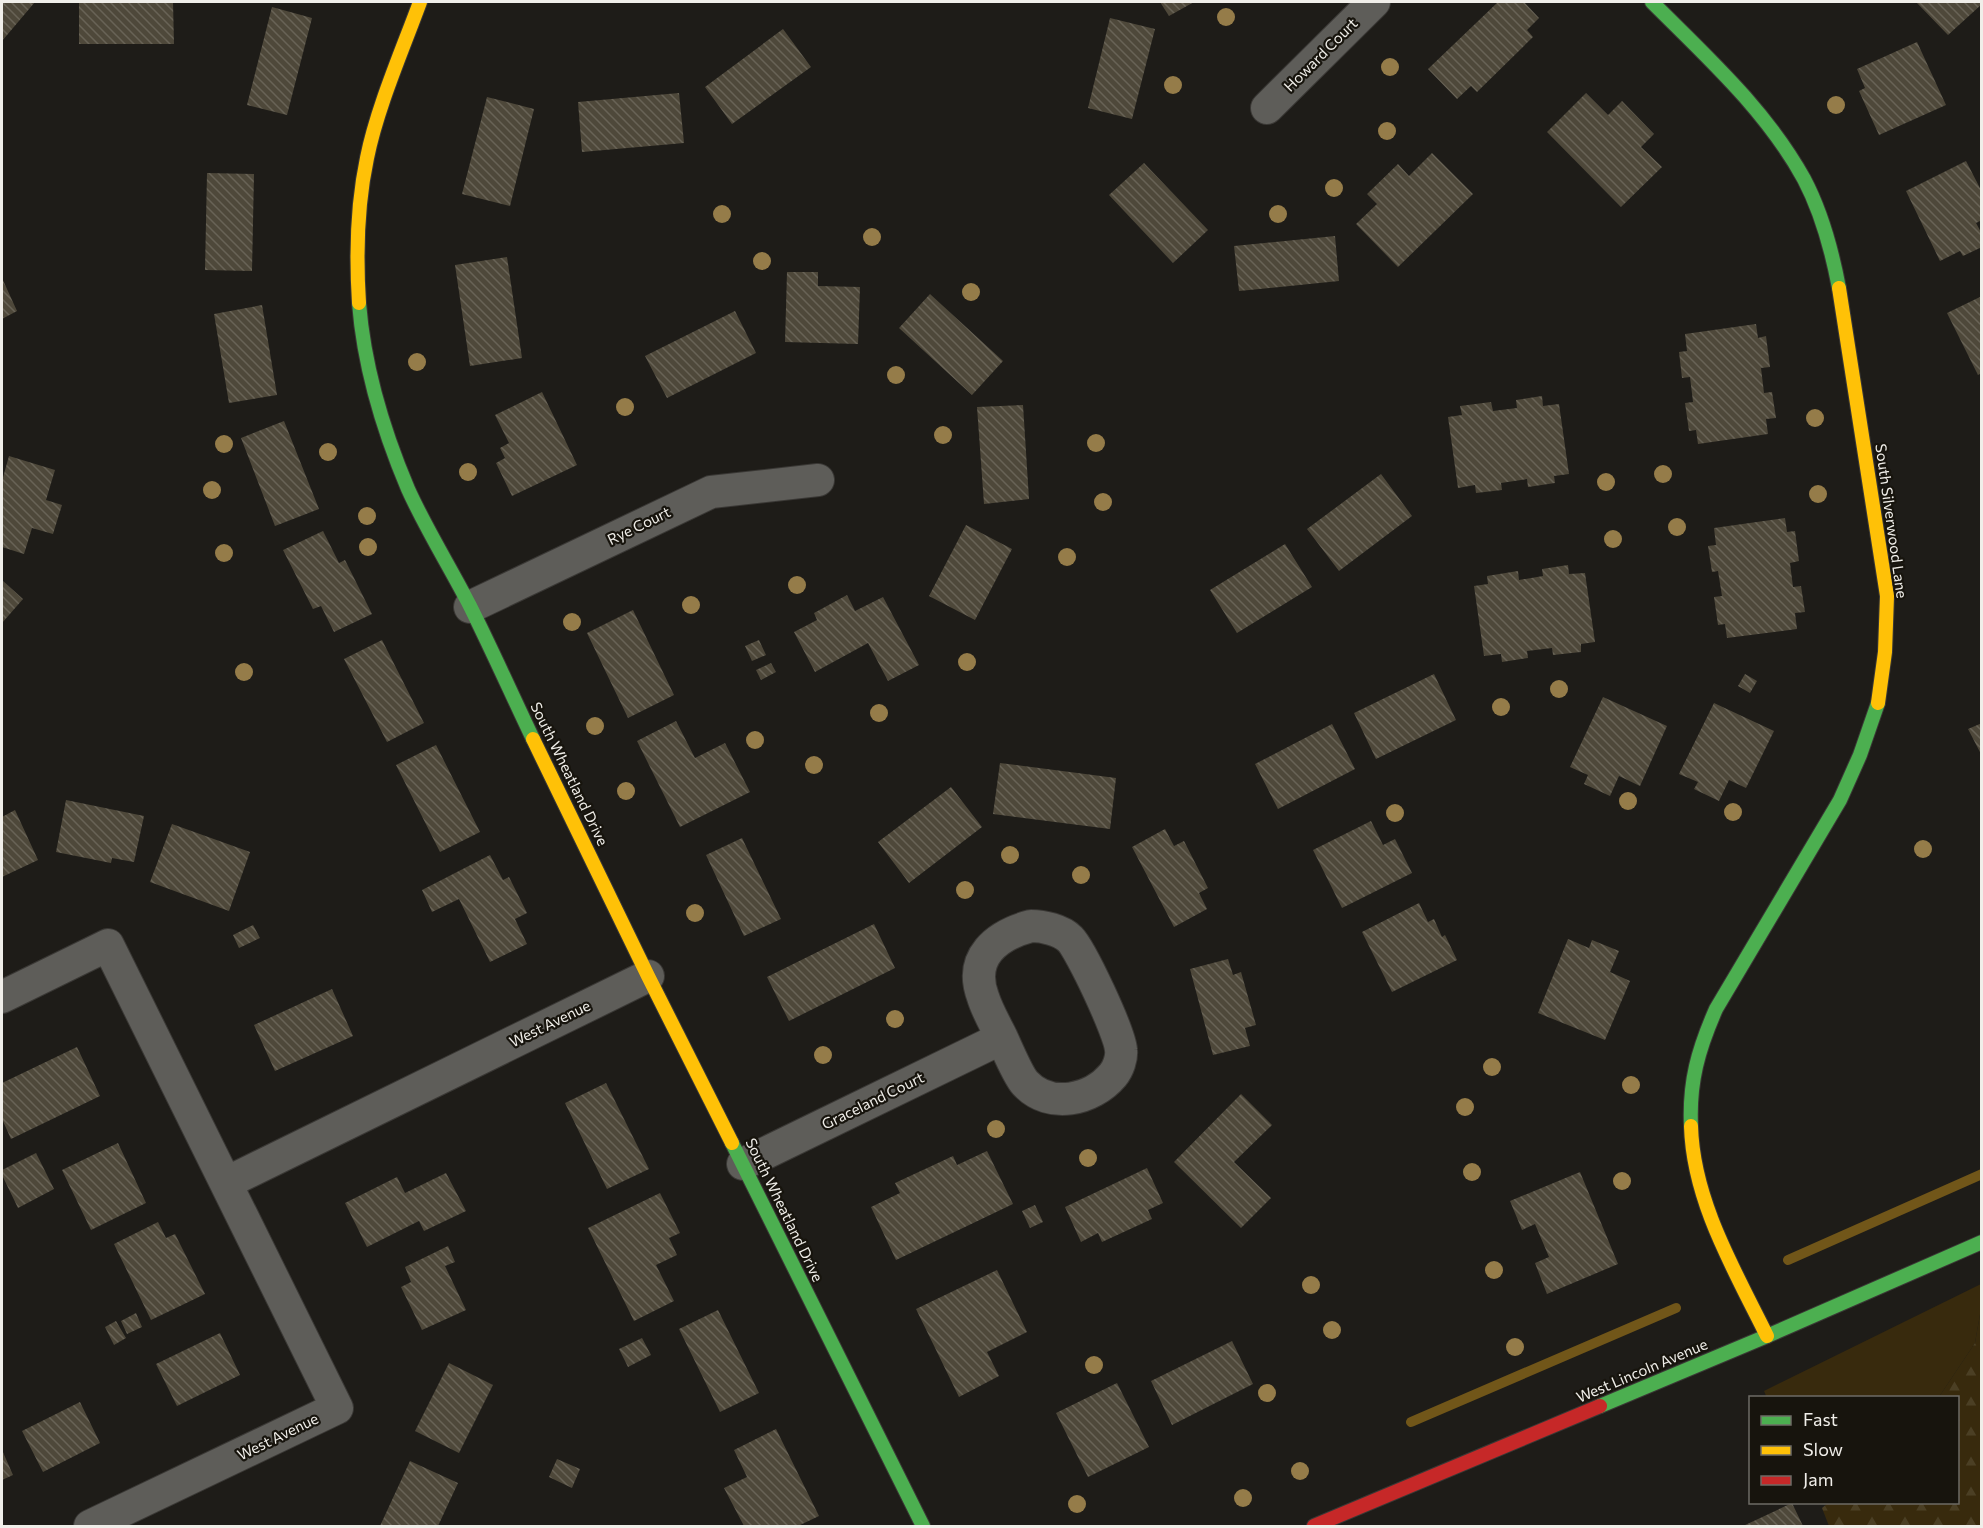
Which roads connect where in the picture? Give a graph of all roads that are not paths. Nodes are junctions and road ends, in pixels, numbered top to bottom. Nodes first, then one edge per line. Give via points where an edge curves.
1 (420, 2) edge
2 (1374, 2) edge
3 (1652, 2) edge
4 (1267, 108) dead end
5 (818, 480) dead end
6 (471, 607) junction
7 (648, 976) junction
8 (2, 997) edge
9 (1002, 1038) junction
10 (743, 1164) junction
11 (226, 1184) junction
12 (1982, 1242) edge
13 (1767, 1336) junction
14 (90, 1527) edge
15 (923, 1527) edge
16 (1314, 1527) edge

1 - 6 street, South Wheatland Drive via 367,157 357,273 362,336 374,390 409,490
2 - 4 street, Howard Court
3 - 13 street, South Silverwood Lane via 1766,121 1809,192 1829,244 1841,295 1887,596 1884,666 1877,707 1862,754 1815,845 1716,1009 1694,1066 1690,1136 1695,1165 1715,1225
5 - 6 street, Rye Court via 711,492
6 - 7 street, South Wheatland Drive
7 - 10 street, South Wheatland Drive
7 - 11 street, West Avenue
8 - 11 street, West Avenue via 108,945
9 - 9 street via 1024,1083 1057,1100 1087,1094 1104,1085 1116,1070 1122,1052 1118,1035 1069,937 1031,926 1012,931 995,942 984,956 979,975 982,996
9 - 10 street, Graceland Court
10 - 15 street, South Wheatland Drive
11 - 14 street, West Avenue via 337,1408
12 - 13 street, West Lincoln Avenue
13 - 16 street, West Lincoln Avenue

